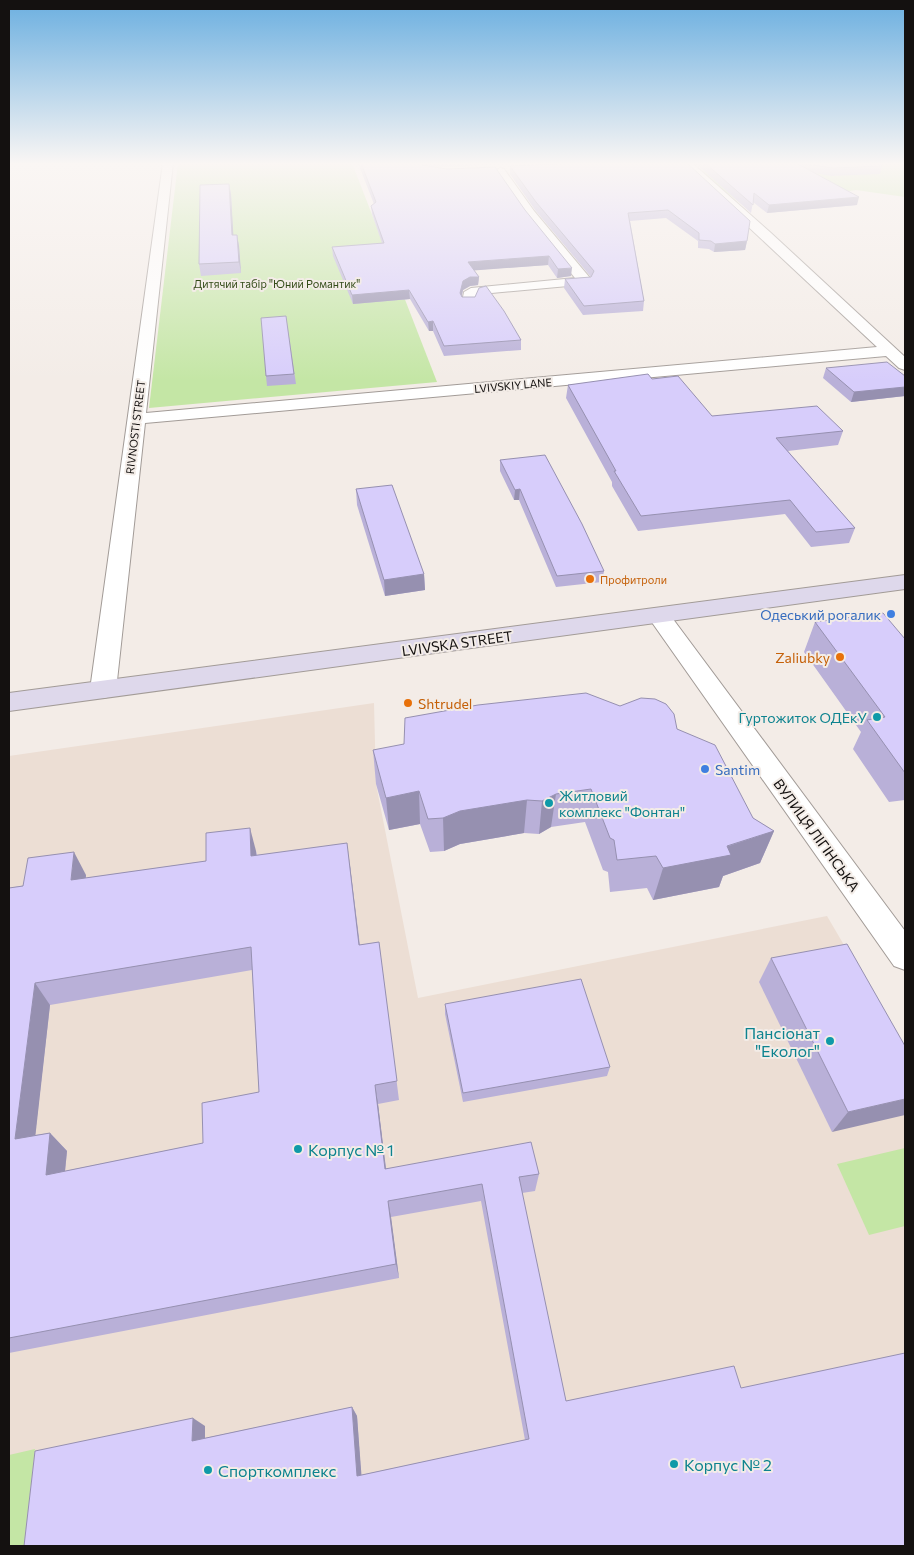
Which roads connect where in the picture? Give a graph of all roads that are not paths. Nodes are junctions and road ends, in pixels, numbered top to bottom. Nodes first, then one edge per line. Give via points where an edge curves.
1 (159, 236) edge
2 (547, 236) edge
3 (767, 236) edge
4 (469, 302) edge
5 (890, 351) junction
6 (905, 365) edge
7 (136, 419) junction
8 (905, 582) edge
9 (659, 616) junction
10 (102, 690) junction
11 (9, 702) edge
12 (905, 956) edge

1 - 7 street, RIVNOSTI STREET
2 - 4 street via 584,281 481,290 471,292
3 - 5 street
5 - 6 street
5 - 7 street, LVIVSKIY LANE
7 - 10 street, RIVNOSTI STREET
8 - 9 main road, LVIVSKA STREET
9 - 10 main road, LVIVSKA STREET
9 - 12 street, ВУЛИЦЯ ЛІГІНСЬКА
10 - 11 main road, LVIVSKA STREET

